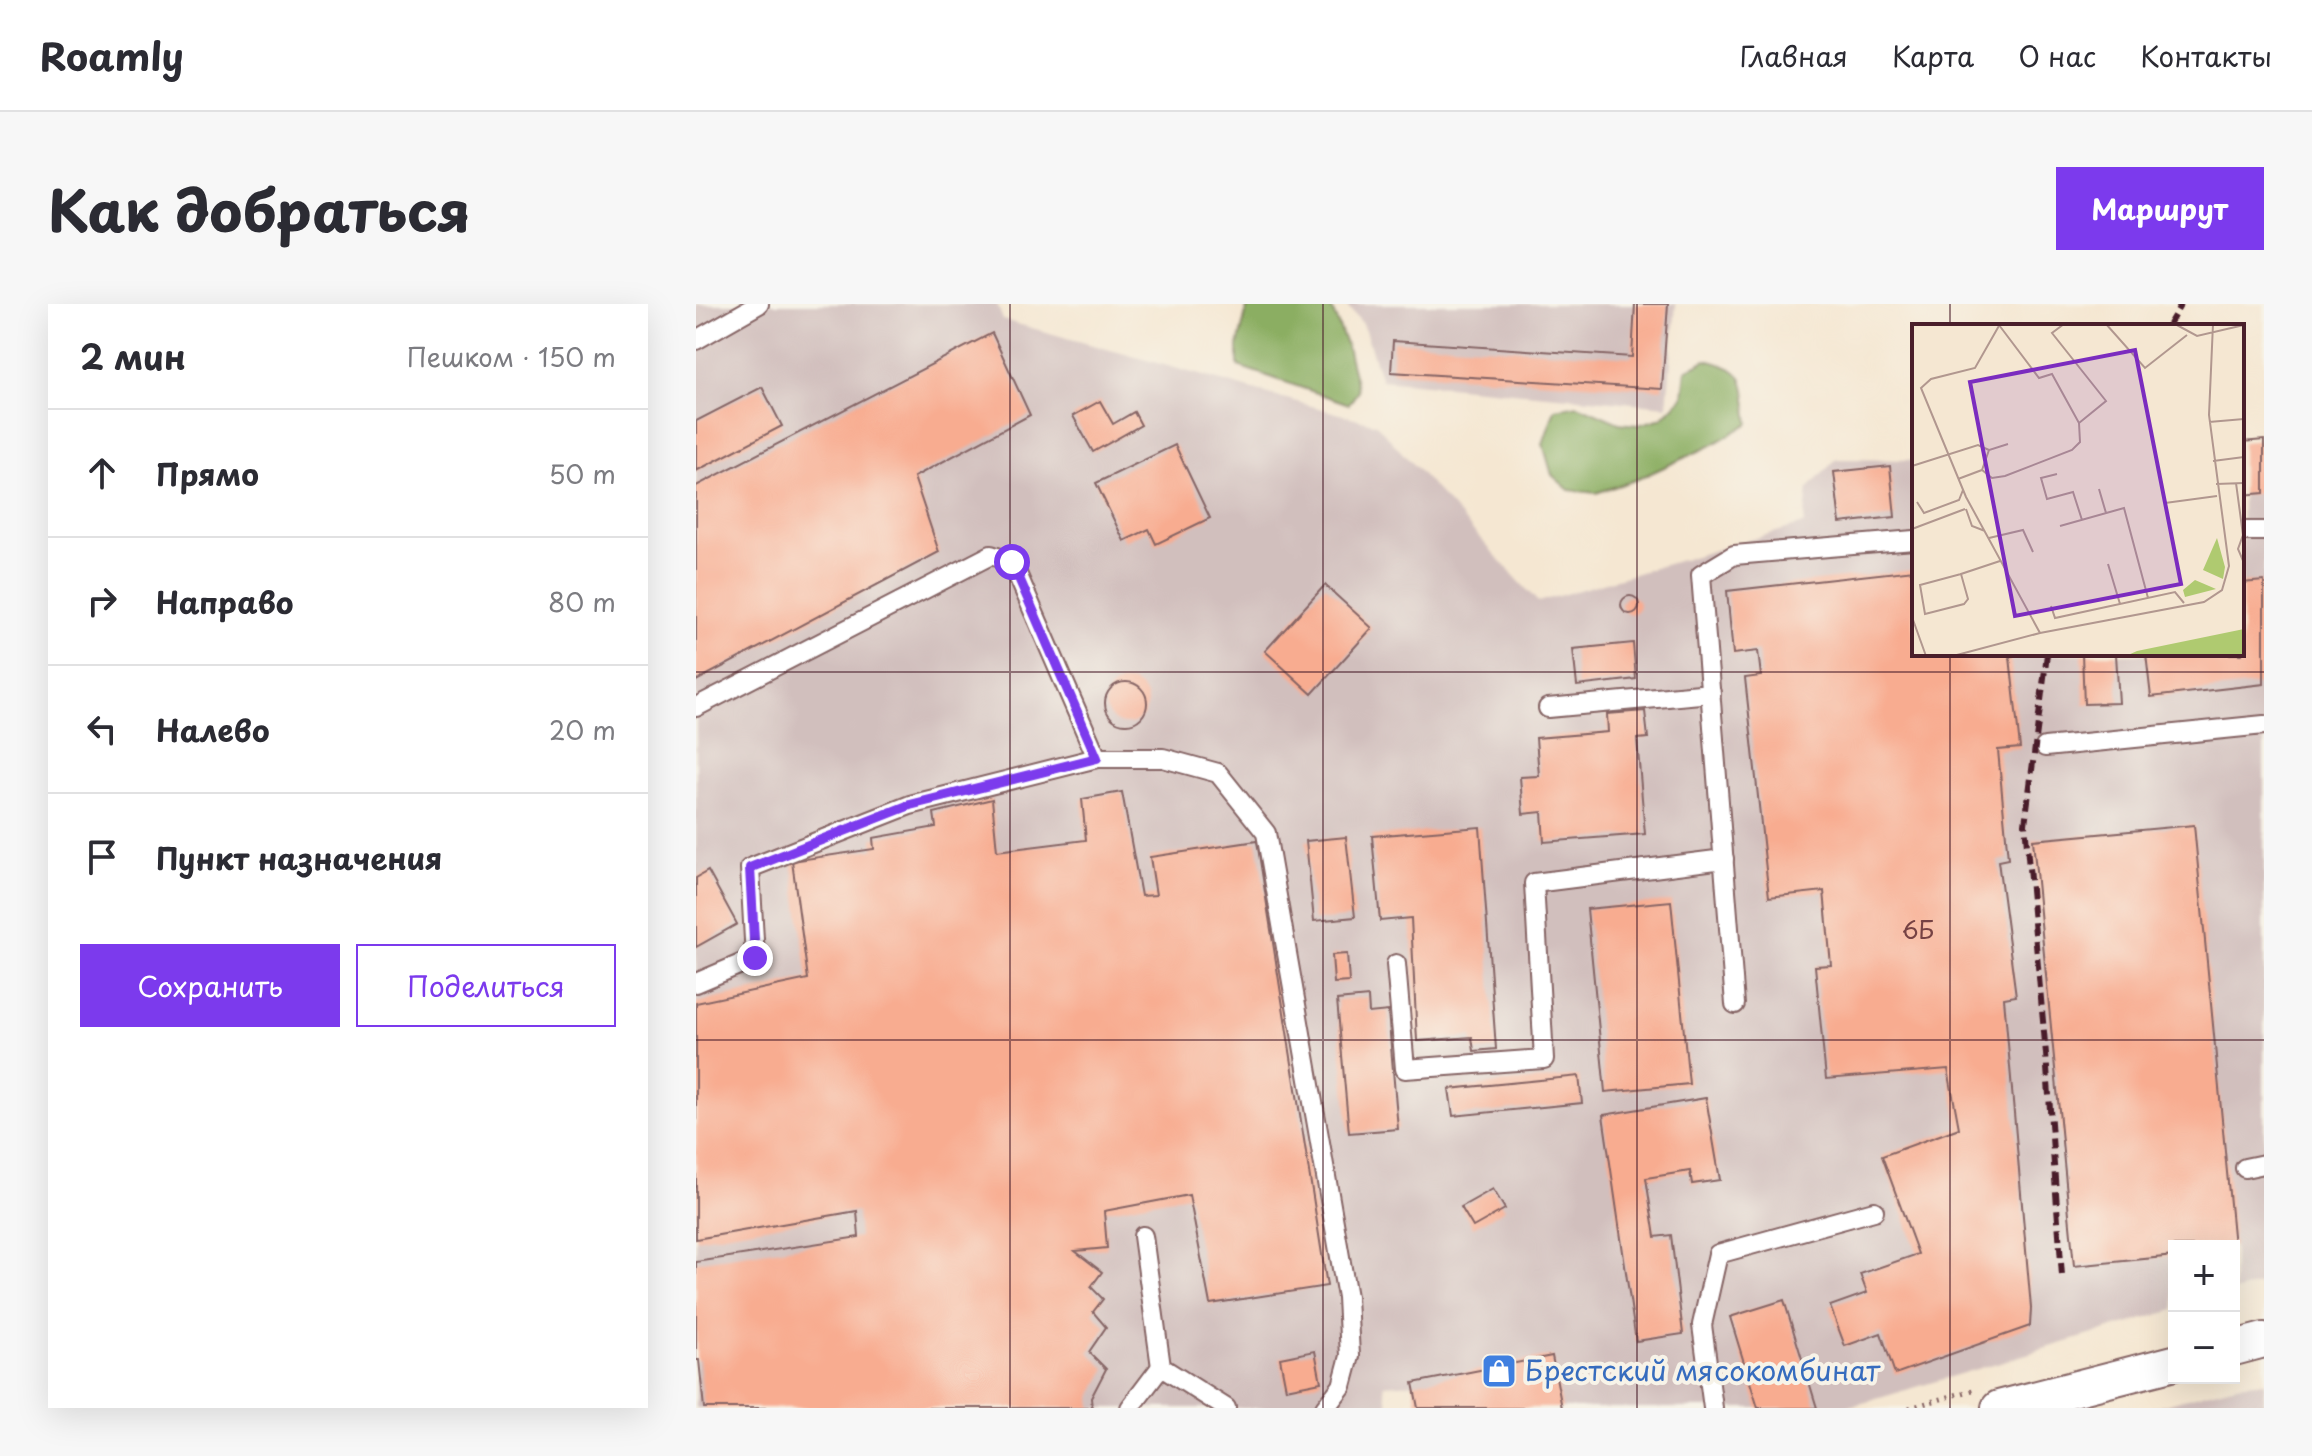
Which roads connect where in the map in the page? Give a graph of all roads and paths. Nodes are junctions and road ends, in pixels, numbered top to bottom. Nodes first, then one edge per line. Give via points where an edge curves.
1 (759, 304) edge
2 (696, 340) edge
3 (1912, 540) edge
4 (1711, 693) junction
5 (696, 707) edge
6 (1548, 708) dead end
7 (2264, 725) edge
8 (2045, 747) dead end
9 (1097, 758) junction
10 (1724, 859) junction
11 (1396, 964) dead end
12 (696, 983) edge
13 (1735, 1004) dead end
14 (2264, 1164) edge
15 (2245, 1168) dead end
16 (1874, 1211) dead end
17 (1143, 1236) dead end
18 (2264, 1340) edge
19 (2240, 1346) edge
20 (2168, 1365) edge
21 (1161, 1367) junction
22 (1130, 1408) edge
23 (1226, 1408) edge
24 (1325, 1408) edge
25 (1713, 1408) edge
26 (1999, 1408) edge

1 - 2 lane
3 - 4 lane via 1734,555 1701,575
4 - 6 lane
4 - 10 lane
5 - 9 lane via 991,555 1012,562
7 - 8 lane
9 - 12 lane via 910,805 750,868 755,958
9 - 24 lane via 1163,758 1218,773 1266,833 1347,1297 1350,1356 1342,1386
10 - 11 lane via 1534,883 1544,1059 1405,1069
10 - 13 lane
14 - 15 lane
16 - 25 lane via 1718,1254 1702,1325
17 - 21 lane
18 - 19 street
20 - 26 street
21 - 22 lane
21 - 23 lane

